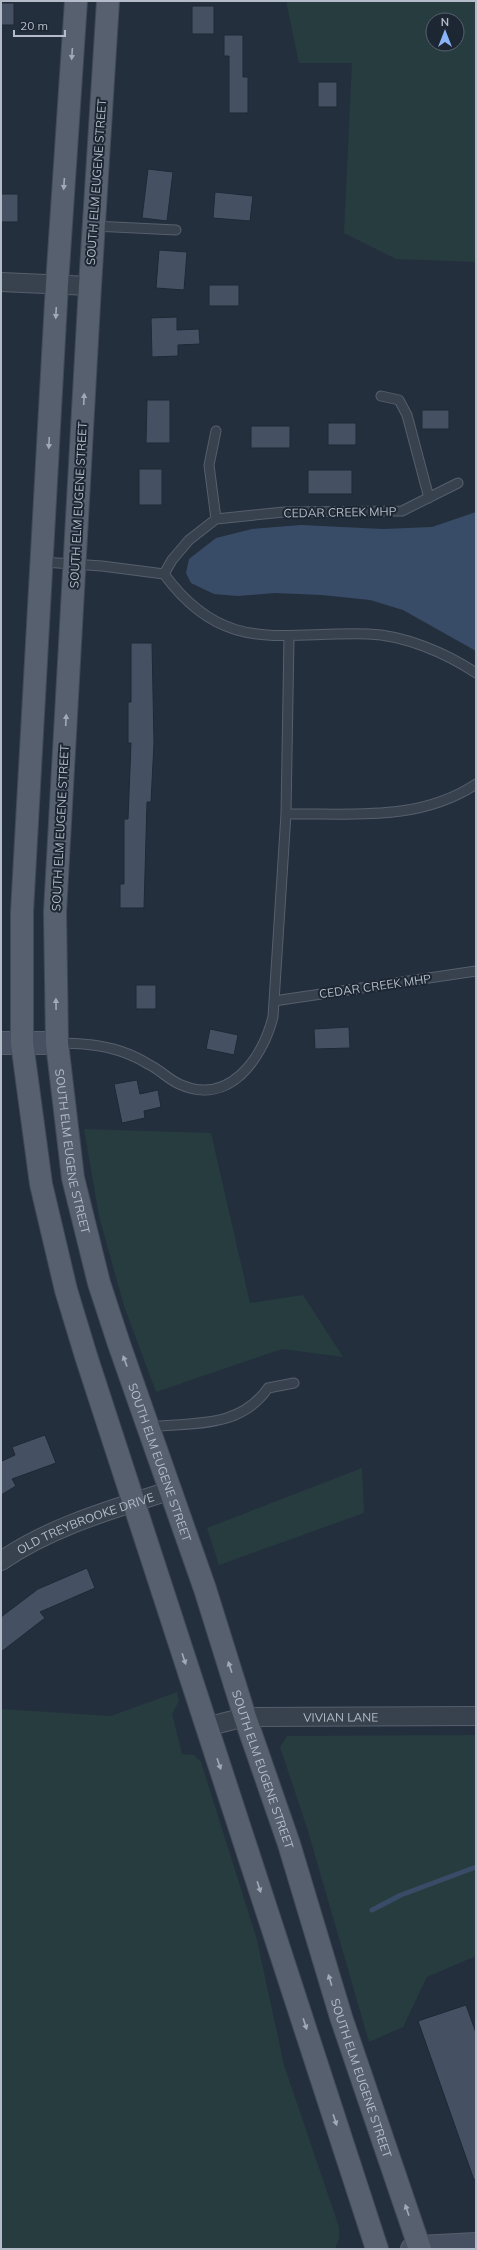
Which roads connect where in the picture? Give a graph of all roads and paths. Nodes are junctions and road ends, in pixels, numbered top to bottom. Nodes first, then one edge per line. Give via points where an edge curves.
1 (76, 1) edge
2 (108, 1) edge
3 (94, 226) junction
4 (176, 230) dead end
5 (1, 282) edge
6 (57, 284) junction
7 (90, 286) junction
8 (381, 396) dead end
9 (216, 431) dead end
10 (458, 483) dead end
11 (429, 498) junction
12 (216, 519) junction
13 (43, 562) junction
14 (76, 564) junction
15 (164, 574) junction
16 (289, 637) junction
17 (476, 673) edge
18 (476, 784) edge
19 (286, 814) junction
20 (476, 971) edge
21 (274, 1001) junction
22 (1, 1043) edge
23 (22, 1043) junction
24 (57, 1043) junction
25 (294, 1382) dead end
26 (149, 1427) junction
27 (172, 1490) junction
28 (134, 1502) junction
29 (1, 1561) edge
30 (476, 1716) edge
31 (246, 1717) junction
32 (206, 1727) junction
33 (476, 2244) edge
34 (417, 2248) edge
35 (377, 2249) edge

1 -> 6 main road
2 - 3 main road, SOUTH ELM EUGENE STREET
3 - 4 lane
3 - 7 main road, SOUTH ELM EUGENE STREET
5 - 6 street
6 - 7 street
6 -> 13 main road
14 -> 7 main road, SOUTH ELM EUGENE STREET
8 - 11 lane via 399,400 407,415
9 - 12 lane via 209,465
10 - 11 lane, CEDAR CREEK MHP
11 - 12 lane, CEDAR CREEK MHP via 402,511 284,512
12 - 15 lane via 189,540
13 - 14 lane
13 - 23 main road via 22,912
14 - 15 lane
24 -> 14 main road, SOUTH ELM EUGENE STREET via 55,912
15 - 16 lane via 188,602 218,623 262,636
16 - 17 lane via 369,634 391,638 434,652
16 - 19 lane
18 - 19 lane via 448,800 400,813
19 - 21 lane
20 - 21 lane, CEDAR CREEK MHP
21 - 24 lane via 269,1032 259,1054 232,1082 208,1090 178,1084 148,1063 120,1051 81,1043
22 - 23 street
23 - 24 street
23 - 28 main road via 41,1184 66,1290
26 -> 24 main road, SOUTH ELM EUGENE STREET via 99,1283 75,1186
25 - 26 lane via 268,1388 258,1401 234,1417
26 - 27 main road, SOUTH ELM EUGENE STREET
27 - 28 street, OLD TREYBROOKE DRIVE
31 -> 27 main road, SOUTH ELM EUGENE STREET
28 - 29 street, OLD TREYBROOKE DRIVE via 80,1521 20,1548
28 -> 32 main road
30 - 31 street, VIVIAN LANE
31 - 32 street, VIVIAN LANE
34 -> 31 main road, SOUTH ELM EUGENE STREET
32 -> 35 main road
33 - 34 street

